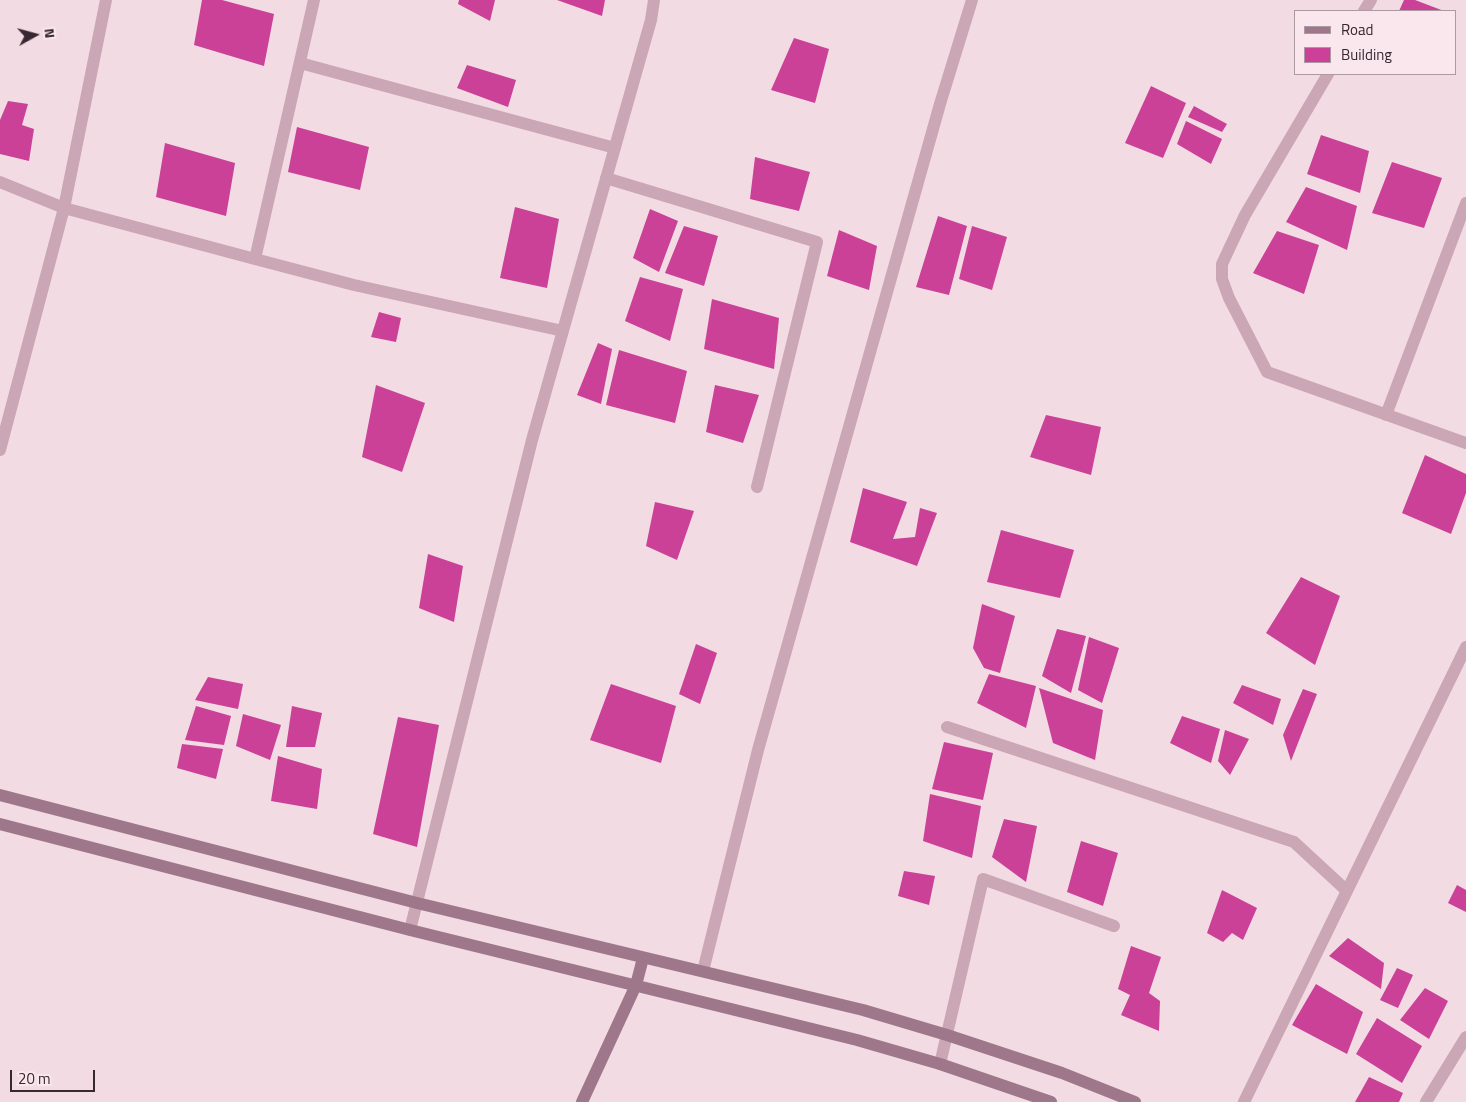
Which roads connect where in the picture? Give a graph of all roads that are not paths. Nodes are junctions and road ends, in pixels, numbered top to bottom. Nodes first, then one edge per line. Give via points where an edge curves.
1 (106, 0) edge
2 (314, 0) edge
3 (654, 0) edge
4 (972, 0) edge
5 (300, 63) junction
6 (1327, 75) edge
7 (615, 148) junction
8 (606, 178) junction
9 (0, 182) edge
10 (1466, 203) edge
11 (64, 208) junction
12 (255, 259) junction
13 (563, 330) junction
14 (1386, 415) junction
15 (1466, 443) edge
16 (0, 450) edge
17 (757, 487) dead end
18 (1466, 648) edge
19 (947, 728) dead end
20 (0, 795) edge
21 (0, 824) edge
22 (1347, 891) junction
23 (417, 903) junction
24 (1114, 926) dead end
25 (410, 930) junction
26 (643, 958) junction
27 (703, 971) junction
28 (636, 985) junction
29 (947, 1035) junction
30 (1466, 1037) edge
31 (940, 1064) junction
32 (582, 1102) edge
33 (1051, 1102) edge
34 (1135, 1102) edge
35 (1244, 1102) edge
36 (1426, 1102) edge

1 - 11 street
2 - 5 street
3 - 7 street
4 - 27 street via 758,750
5 - 7 street
5 - 12 street
6 - 14 street via 1245,215 1222,264 1222,279 1267,372
7 - 8 street
8 - 13 street
8 - 17 street via 817,242
9 - 11 street
10 - 14 street
11 - 12 street
11 - 16 street
12 - 13 street via 354,285
13 - 23 street via 529,449
14 - 15 street
18 - 22 street
19 - 22 street via 1294,842
20 - 23 main road
21 - 25 main road
22 - 35 street
23 - 25 street
23 - 26 main road
24 - 29 street via 984,879
25 - 28 main road
26 - 27 main road
26 - 28 main road
27 - 29 main road via 863,1010
28 - 31 main road via 858,1040
28 - 32 main road
29 - 31 street
29 - 34 main road via 1062,1073
30 - 36 street
31 - 33 main road

